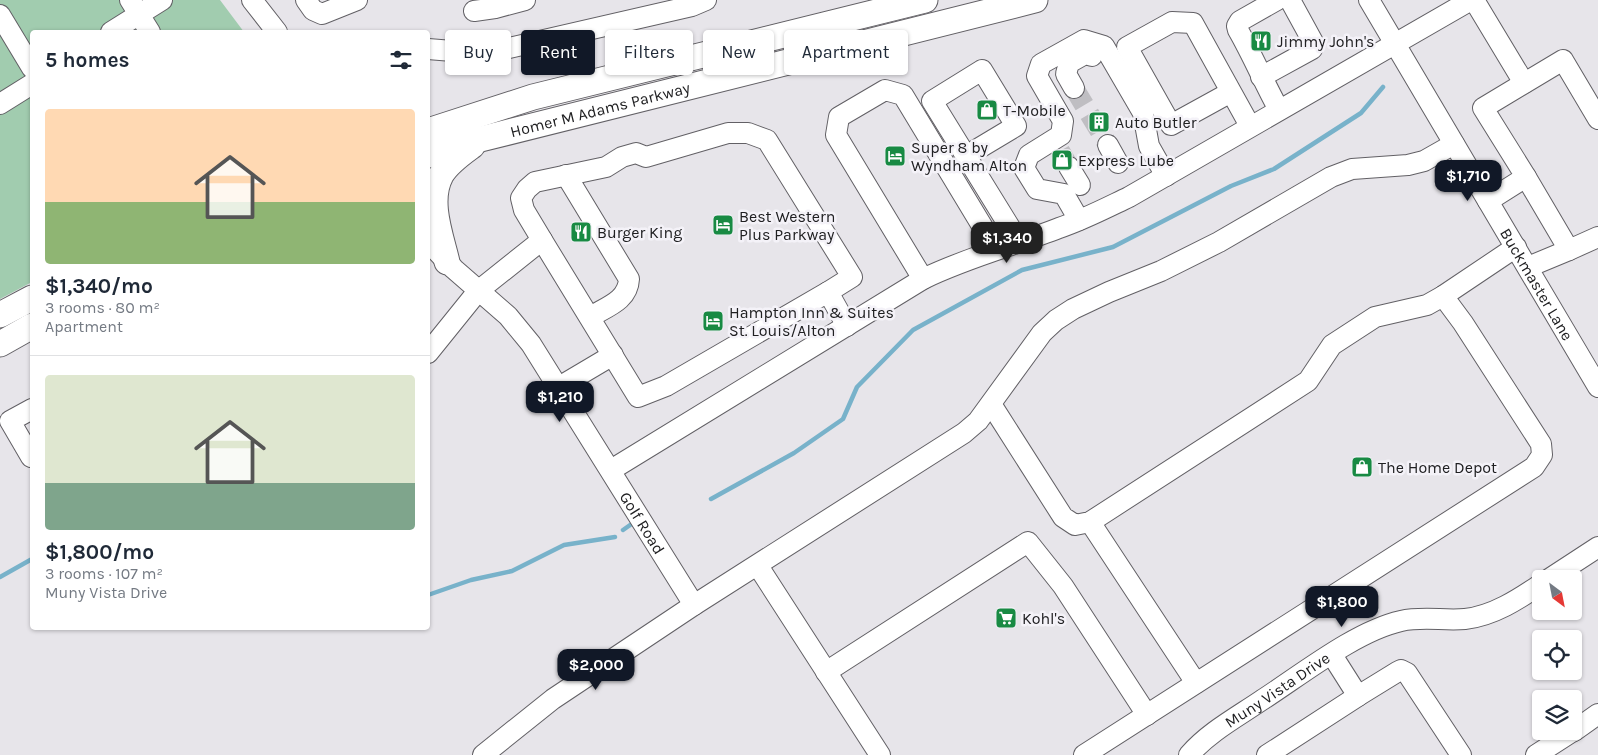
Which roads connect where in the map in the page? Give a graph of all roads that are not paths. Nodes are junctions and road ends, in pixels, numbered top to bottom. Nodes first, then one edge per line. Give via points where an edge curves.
1 (162, 0) edge
2 (252, 0) edge
3 (306, 0) edge
4 (357, 0) edge
5 (525, 0) edge
6 (706, 0) edge
7 (925, 0) edge
8 (1035, 0) edge
9 (1265, 0) edge
10 (1278, 0) edge
11 (1290, 0) edge
12 (1369, 0) edge
13 (1472, 0) edge
14 (134, 7) edge
15 (474, 11) dead end
16 (0, 15) edge
17 (114, 30) edge
18 (149, 30) edge
19 (275, 30) edge
20 (1395, 45) junction
21 (430, 49) edge
22 (30, 65) edge
23 (1261, 77) junction
24 (1524, 83) junction
25 (30, 85) edge
26 (1074, 88) tunnel mouth
27 (1231, 92) junction
28 (0, 104) edge
29 (1279, 110) junction
30 (1598, 119) edge
31 (1250, 126) junction
32 (430, 130) edge
33 (482, 139) junction
34 (1454, 144) junction
35 (1108, 145) tunnel mouth
36 (1149, 146) junction
37 (1061, 153) junction
38 (430, 154) edge
39 (966, 156) dead end
40 (1118, 163) dead end
41 (566, 176) junction
42 (1166, 176) junction
43 (1526, 177) junction
44 (1080, 185) dead end
45 (1488, 201) junction
46 (1080, 220) junction
47 (1598, 237) edge
48 (542, 240) junction
49 (1018, 242) junction
50 (430, 244) edge
51 (1516, 247) junction
52 (996, 249) junction
53 (1569, 250) junction
54 (447, 262) junction
55 (1528, 267) junction
56 (923, 279) junction
57 (478, 291) junction
58 (828, 292) junction
59 (1443, 296) junction
60 (30, 299) edge
61 (0, 315) edge
62 (590, 317) junction
63 (847, 326) junction
64 (30, 327) edge
65 (0, 344) edge
66 (430, 347) edge
67 (612, 355) junction
68 (559, 387) junction
69 (1598, 387) edge
70 (991, 404) junction
71 (30, 410) edge
72 (30, 455) edge
73 (610, 470) junction
74 (1090, 522) junction
75 (1598, 547) edge
76 (758, 566) junction
77 (1563, 570) edge
78 (1532, 590) edge
79 (694, 605) junction
80 (1332, 655) junction
81 (826, 672) junction
82 (1196, 683) junction
83 (1358, 696) junction
84 (1598, 714) edge
85 (1147, 715) junction
86 (1582, 725) edge
87 (1559, 740) edge
88 (483, 755) edge
89 (880, 755) edge
90 (1084, 755) edge
91 (1189, 755) edge
92 (1267, 755) edge
93 (1460, 755) edge
94 (1535, 755) edge

1 - 14 street
2 - 19 street
3 - 4 street via 313,10 322,14
5 - 15 street
6 - 21 street via 692,6 500,50 477,53
7 - 32 main road, Homer M Adams Parkway via 533,98
8 - 33 main road, Homer M Adams Parkway
9 - 23 street via 1230,22 1230,29 1252,70
10 - 23 street via 1240,21 1237,26
11 - 23 street via 1313,42 1312,49
12 - 20 street, Buckmaster Lane
13 - 20 street
13 - 24 street
14 - 17 street
14 - 18 street
16 - 22 street
20 - 29 street
20 - 34 street, Buckmaster Lane
23 - 29 street
24 - 30 street via 1563,60
24 - 43 street via 1483,108
25 - 28 street
26 - 36 street via 1066,74 1069,63 1086,54 1096,58
27 - 27 street via 1193,23 1172,22 1127,47 1171,125
27 - 31 street
29 - 31 street
31 - 42 street
33 - 38 main road, Homer M Adams Parkway
33 - 54 main road via 452,161 441,174 436,190 437,221
34 - 45 street, Buckmaster Lane
34 - 70 street via 1424,161 1361,168 1331,176 1218,242 1073,309 1042,333
35 - 40 street
36 - 37 street via 1143,113 1104,46 1084,40 1041,64 1037,76 1063,121
36 - 42 street
37 - 44 street
37 - 46 street via 1029,155 1024,168 1037,189 1064,194
39 - 49 street
41 - 48 street via 535,182 521,198 524,210
41 - 58 street via 606,167 636,153 646,157 728,133 748,133 767,140 852,277
41 - 62 street via 629,280 624,296
42 - 46 street
43 - 45 street
43 - 53 street
45 - 51 street, Buckmaster Lane
46 - 49 street
47 - 53 street
48 - 57 street
48 - 62 street
49 - 52 street
50 - 54 street, Golf Road
51 - 55 street, Buckmaster Lane
51 - 59 street
52 - 56 street
52 - 56 street via 903,95 885,90 839,118 836,135
53 - 55 street
54 - 57 street, Golf Road
55 - 69 street, Buckmaster Lane
56 - 63 street
57 - 66 street
57 - 68 street, Golf Road via 508,316
58 - 63 street
58 - 67 street via 666,386 638,396
59 - 74 street via 1427,305 1375,317 1332,345 1308,381
59 - 82 street via 1541,444 1542,455 1534,467
60 - 61 main road
62 - 67 street
63 - 73 street
64 - 65 main road
67 - 68 street
68 - 73 street, Golf Road
70 - 74 street via 1063,517 1075,525
70 - 76 street via 964,433
71 - 72 street via 10,421
73 - 79 street, Golf Road
74 - 82 street
75 - 77 street
76 - 79 street
76 - 81 street
78 - 80 street, Muny Vista Drive via 1482,615 1465,619 1421,618 1377,629
79 - 88 street via 553,699
80 - 83 street
80 - 91 street, Muny Vista Drive via 1210,735
81 - 85 street via 1028,542 1063,586
81 - 89 street
82 - 85 street
83 - 92 street
83 - 93 street via 1404,671
84 - 86 street
85 - 90 street
87 - 94 street

